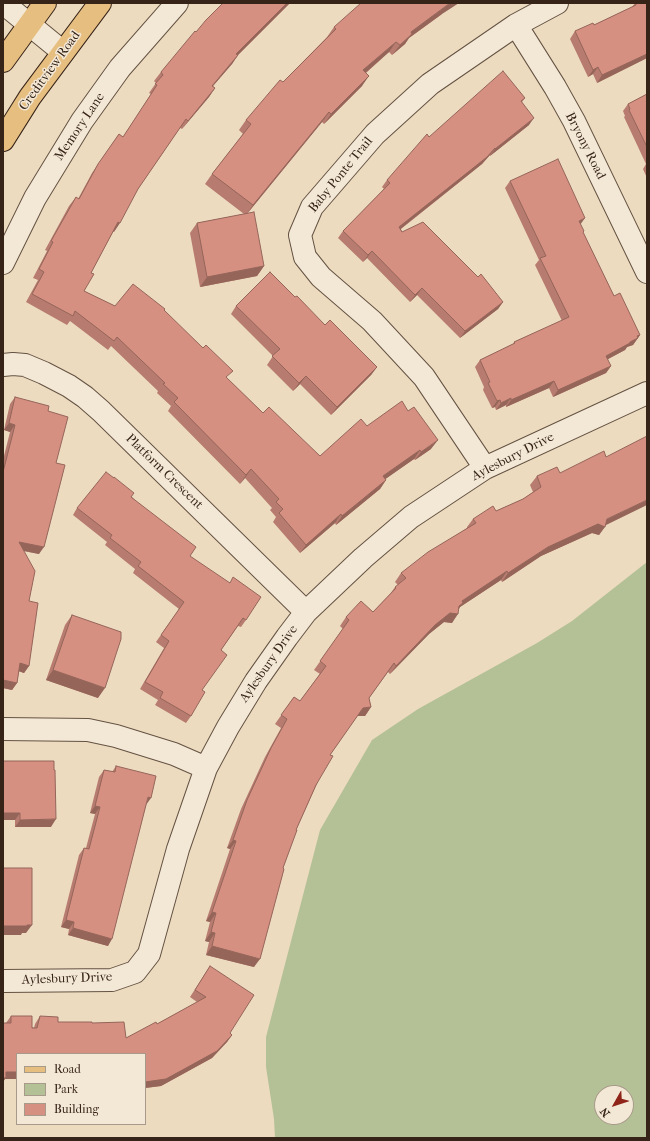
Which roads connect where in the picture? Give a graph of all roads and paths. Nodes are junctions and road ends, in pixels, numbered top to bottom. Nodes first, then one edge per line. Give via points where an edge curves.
1 (3, 3) edge
2 (45, 3) edge
3 (100, 3) edge
4 (176, 3) edge
5 (557, 3) edge
6 (29, 24) junction
7 (516, 25) junction
8 (63, 52) junction
9 (3, 61) edge
10 (3, 140) edge
11 (3, 263) edge
12 (647, 272) edge
13 (3, 365) edge
14 (647, 393) edge
15 (485, 468) junction
16 (306, 612) junction
17 (3, 729) edge
18 (206, 768) junction
19 (3, 981) edge

1 - 6 street
2 - 6 main road
3 - 8 main road, Creditview Road
4 - 11 street, Memory Lane via 120,68 82,121 35,198
5 - 7 street, Baby Ponte Trail
6 - 8 street
6 - 9 main road
7 - 12 street, Bryony Road via 574,121
7 - 15 street, Baby Ponte Trail via 430,84 375,134 312,207 300,235 305,257 321,277 372,321 424,376
8 - 10 main road, Creditview Road
13 - 16 street, Platform Crescent via 25,365 44,373 69,386 96,406
14 - 15 street, Aylesbury Drive
15 - 16 street, Aylesbury Drive via 411,517
16 - 18 street, Aylesbury Drive via 256,681
17 - 18 street via 88,730 174,754
18 - 19 street, Aylesbury Drive via 178,849 148,954 135,972 112,980

